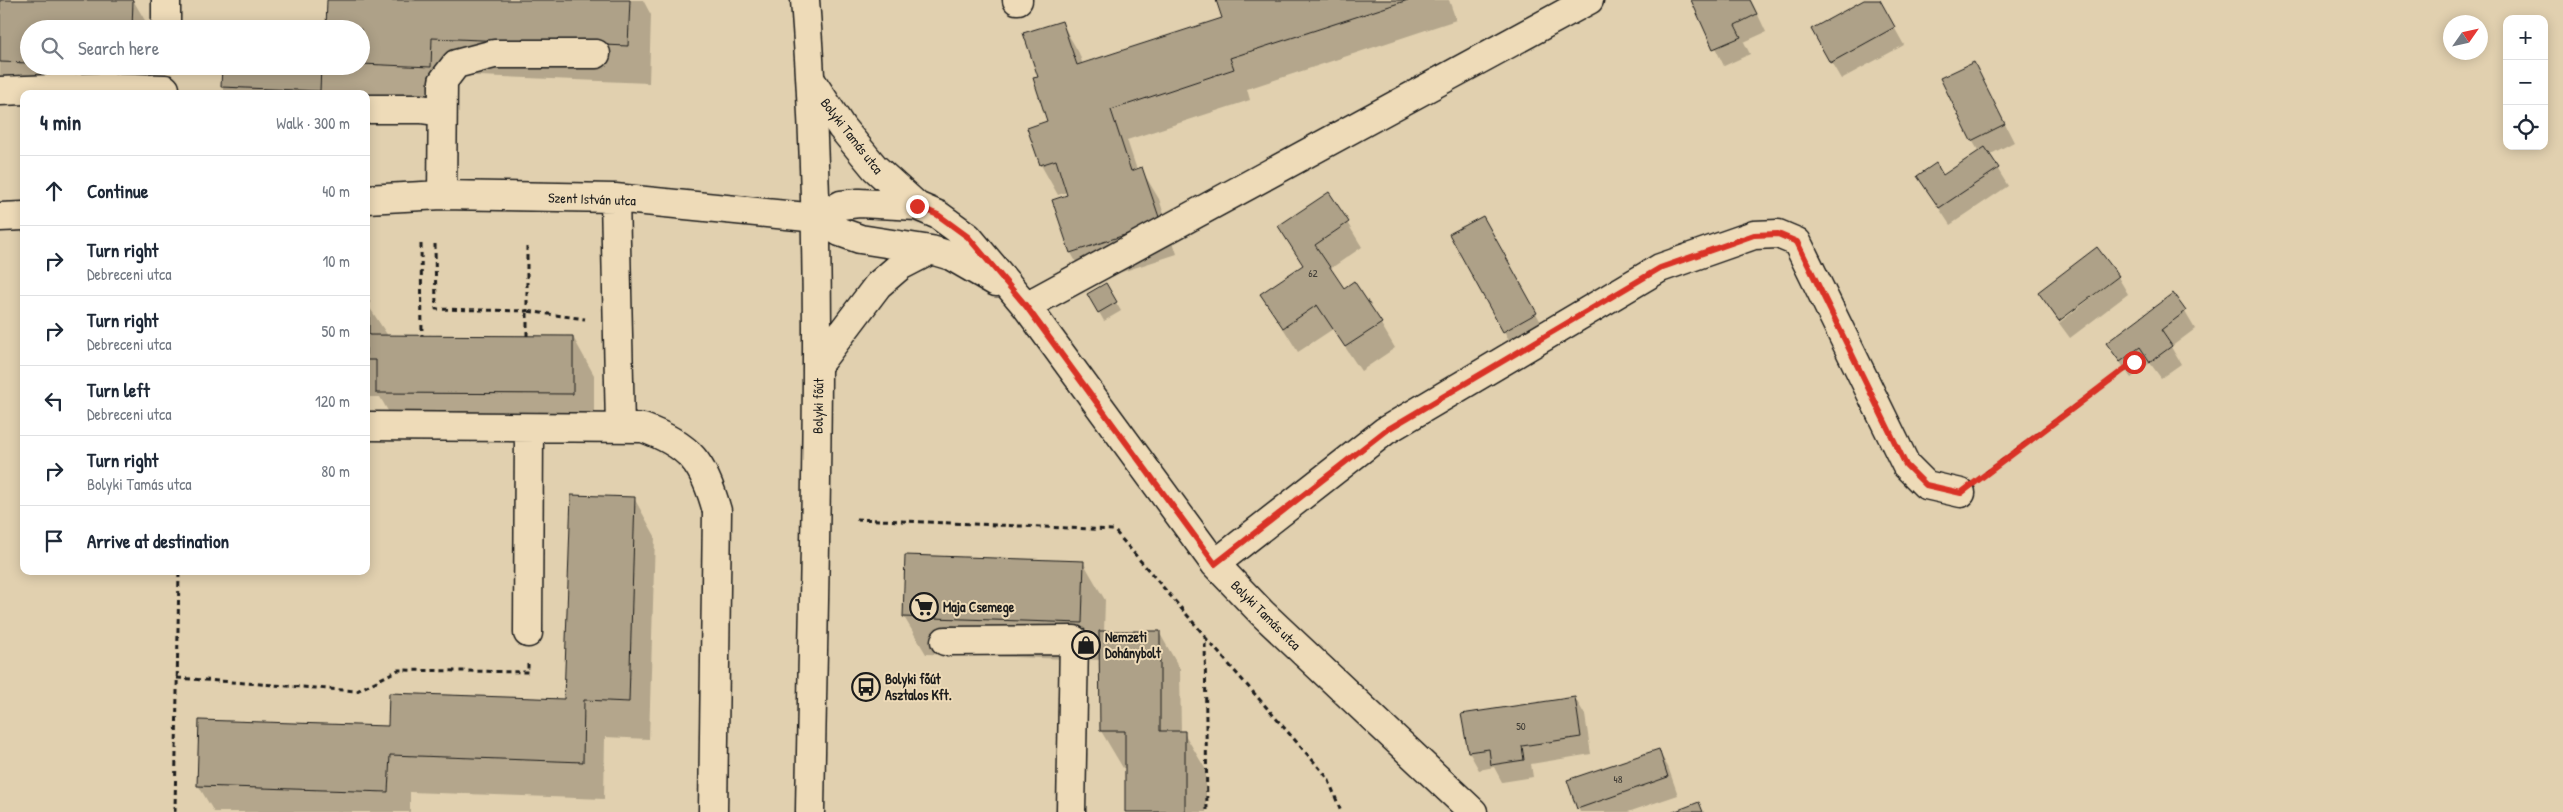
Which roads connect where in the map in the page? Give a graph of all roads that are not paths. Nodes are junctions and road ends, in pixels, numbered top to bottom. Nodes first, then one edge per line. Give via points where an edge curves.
1 (166, 0) edge
2 (805, 0) edge
3 (1590, 0) edge
4 (166, 20) edge
5 (596, 54) dead end
6 (812, 82) junction
7 (165, 83) edge
8 (20, 90) edge
9 (26, 90) edge
10 (0, 91) edge
11 (370, 109) edge
12 (442, 112) junction
13 (442, 195) junction
14 (616, 198) junction
15 (370, 199) edge
16 (917, 206) junction
17 (20, 216) edge
18 (0, 217) edge
19 (818, 218) junction
20 (931, 250) junction
21 (1021, 301) junction
22 (819, 363) junction
23 (370, 426) edge
24 (620, 427) junction
25 (530, 428) junction
26 (1961, 493) road end
27 (1215, 564) junction
28 (528, 633) road end
29 (945, 641) dead end
30 (713, 812) edge
31 (810, 812) edge
32 (1071, 812) edge
33 (1473, 812) edge

1 - 4 street
2 - 6 street, Bolyki főút
3 - 21 street
5 - 12 street via 494,54 456,64 444,81
6 - 16 street, Bolyki Tamás utca via 860,151
6 - 19 street, Bolyki főút
7 - 9 street
8 - 10 street
11 - 12 street
12 - 13 street
13 - 14 street, Szent István utca
13 - 15 street, Szent István utca
14 - 19 street, Szent István utca
14 - 24 street
16 - 19 street, Bolyki Tamás utca via 841,205
16 - 21 street, Bolyki Tamás utca via 938,215 968,237
17 - 18 street
19 - 20 street, Bolyki Tamás utca via 840,232 860,239
19 - 22 street, Bolyki főút
20 - 21 street, Bolyki Tamás utca via 975,268
20 - 22 street via 900,266 878,285
21 - 27 street, Bolyki Tamás utca
22 - 31 street, Bolyki főút
23 - 25 street
24 - 25 street
24 - 30 street via 643,428 669,437 690,453 707,476 717,511
25 - 28 street
26 - 27 street via 1926,485 1906,465 1797,242 1778,234 1754,235 1660,268 1385,431
27 - 33 street, Bolyki Tamás utca via 1262,613
29 - 32 street via 1074,640

